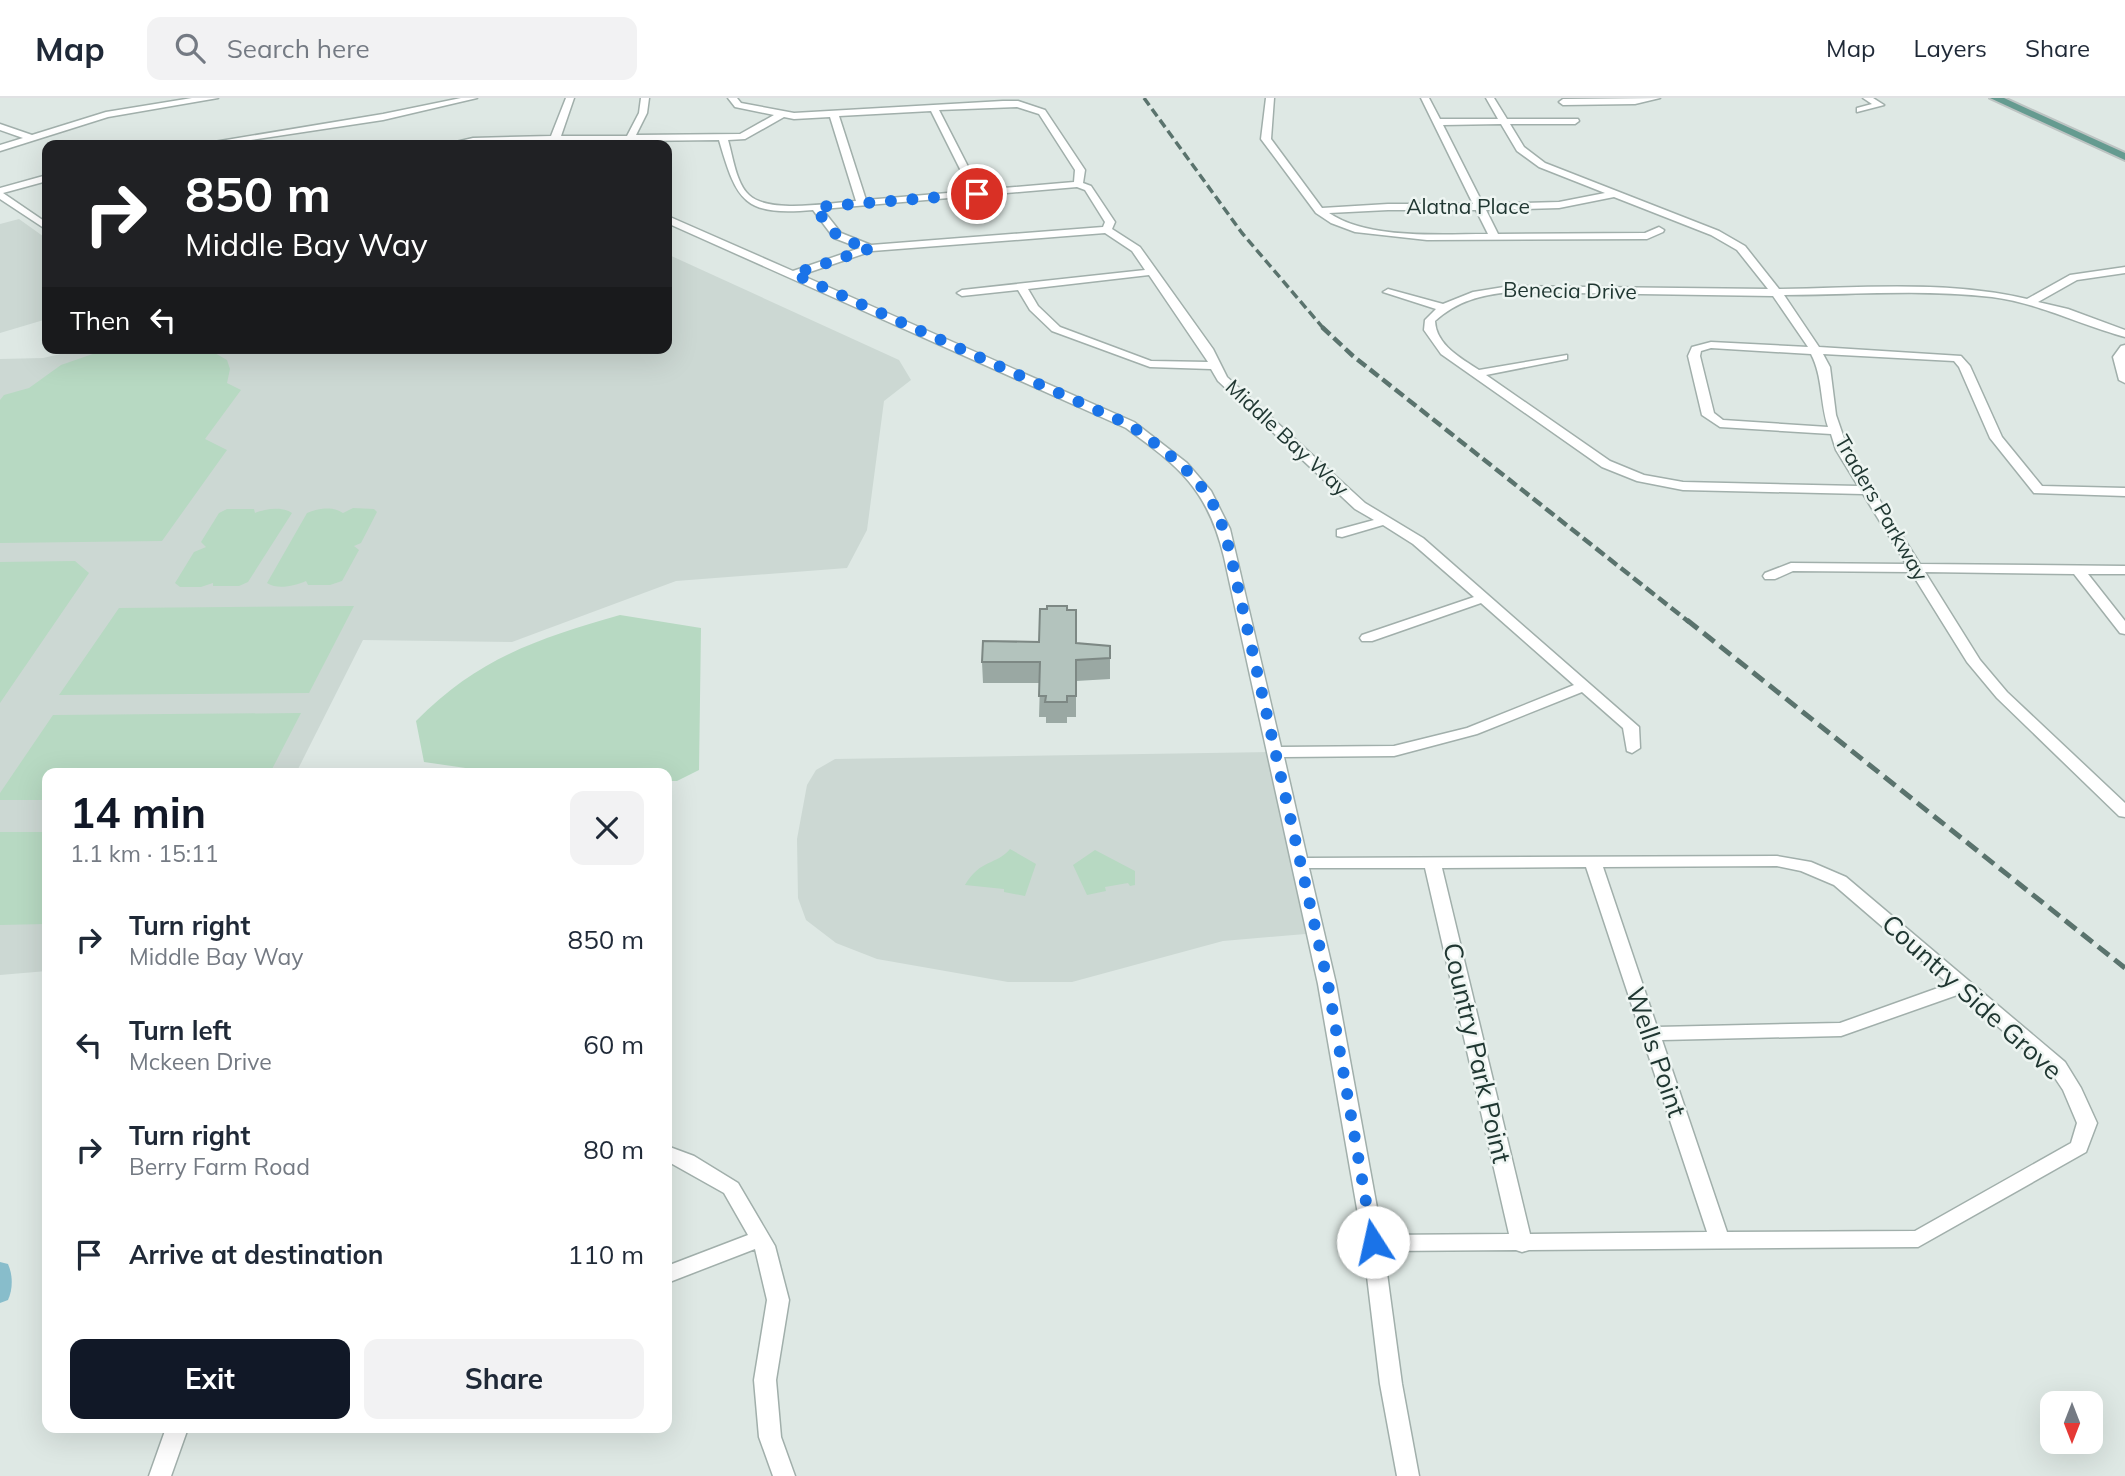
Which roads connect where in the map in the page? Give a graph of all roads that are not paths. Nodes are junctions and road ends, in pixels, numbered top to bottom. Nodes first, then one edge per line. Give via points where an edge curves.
1 (214, 98) edge
2 (473, 98) edge
3 (570, 98) edge
4 (645, 98) edge
5 (732, 98) edge
6 (1270, 98) edge
7 (1425, 98) edge
8 (1490, 98) edge
9 (1656, 98) edge
10 (1867, 98) edge
11 (1995, 98) edge
12 (450, 100) edge
13 (1561, 100) edge
14 (934, 109) junction
15 (1860, 110) dead end
16 (782, 114) junction
17 (834, 116) junction
18 (1574, 121) junction
19 (1437, 122) junction
20 (1504, 122) junction
21 (0, 127) edge
22 (1581, 131) dead end
23 (32, 138) junction
24 (723, 138) junction
25 (555, 139) junction
26 (229, 140) edge
27 (514, 140) edge
28 (579, 140) edge
29 (629, 140) edge
30 (672, 140) edge
31 (0, 148) edge
32 (2125, 157) edge
33 (42, 180) edge
34 (1078, 184) junction
35 (0, 193) edge
36 (977, 194) junction
37 (1615, 194) junction
38 (862, 204) junction
39 (816, 207) junction
40 (1480, 207) junction
41 (1319, 211) junction
42 (672, 221) edge
43 (42, 222) edge
44 (1107, 230) junction
45 (1659, 230) dead end
46 (1494, 236) junction
47 (871, 248) junction
48 (2125, 270) edge
49 (1151, 272) junction
50 (794, 274) junction
51 (1021, 285) junction
52 (1388, 292) dead end
53 (962, 293) dead end
54 (1778, 293) junction
55 (2030, 302) junction
56 (1442, 307) junction
57 (2125, 334) edge
58 (2125, 348) edge
59 (1815, 350) junction
60 (1563, 357) dead end
61 (1216, 366) junction
62 (1476, 374) junction
63 (2125, 380) edge
64 (1835, 431) junction
65 (1866, 490) junction
66 (2125, 492) edge
67 (1384, 521) junction
68 (1342, 533) dead end
69 (1916, 569) junction
70 (2078, 570) junction
71 (2125, 570) edge
72 (1770, 576) dead end
73 (1483, 598) junction
74 (2125, 630) edge
75 (1367, 638) dead end
76 (1584, 686) junction
77 (1632, 748) dead end
78 (1275, 752) junction
79 (2125, 812) edge
80 (1432, 862) junction
81 (1593, 862) junction
82 (1298, 863) junction
83 (1964, 986) junction
84 (1649, 1034) junction
85 (672, 1156) edge
86 (761, 1238) junction
87 (1373, 1242) junction
88 (1720, 1242) junction
89 (1522, 1244) junction
90 (672, 1273) edge
91 (175, 1433) edge
92 (160, 1476) edge
93 (784, 1476) edge
94 (1408, 1476) edge

1 - 23 street via 106,115
2 - 12 street
3 - 25 street
4 - 29 street
5 - 16 street via 738,105
6 - 41 street via 1266,139
7 - 19 street
8 - 20 street, Traders Parkway
9 - 13 street
10 - 15 street via 1880,105
11 - 32 main road
12 - 26 street
13 - 18 street
14 - 17 street
14 - 34 street via 1003,104 1033,107 1042,112 1080,170
14 - 36 street
16 - 17 street
16 - 24 street via 742,137
17 - 38 street
18 - 20 street
18 - 22 street
19 - 20 street
19 - 40 street
20 - 37 street, Traders Parkway via 1520,149 1542,165
21 - 23 street
23 - 31 street
24 - 30 street
24 - 39 street via 738,186 750,204 778,209
25 - 27 street
25 - 28 street
33 - 35 street
34 - 36 street
34 - 44 street via 1088,188 1110,222
35 - 43 street
36 - 38 street
37 - 40 street, Alatna Place via 1562,206
37 - 54 street, Traders Parkway via 1715,233 1741,248
38 - 39 street
39 - 47 street via 828,229
40 - 41 street, Alatna Place
40 - 46 street
41 - 46 street via 1359,230 1391,235
42 - 50 street
44 - 47 street
44 - 49 street, Middle Bay Way via 1136,249
45 - 46 street via 1647,236
47 - 50 street
48 - 55 street via 2074,277
49 - 51 street
49 - 61 street, Middle Bay Way
50 - 78 street via 1130,425 1174,458 1220,517
51 - 53 street
51 - 61 street via 1034,308 1056,329 1150,364
52 - 56 street
54 - 55 street, Benecia Drive via 1924,291 1993,294
54 - 56 street, Benecia Drive via 1510,289 1468,295
54 - 59 street, Traders Parkway
55 - 57 street, Benecia Drive
56 - 62 street via 1430,320 1430,330 1445,352
58 - 63 street via 2119,357
59 - 64 street, Traders Parkway via 1824,368
59 - 64 street via 1711,345 1696,349 1694,356 1708,415 1720,423
59 - 66 street via 1957,358 1996,438 2038,490
60 - 62 street
61 - 67 street, Middle Bay Way via 1222,379 1360,506
62 - 65 street via 1606,464 1641,478 1683,486
64 - 65 street, Traders Parkway
65 - 69 street, Traders Parkway
67 - 68 street
67 - 73 street, Middle Bay Way via 1418,541
69 - 70 street
69 - 72 street via 1791,567
69 - 79 street, Traders Parkway via 1974,662 2002,695
70 - 71 street
70 - 74 street
73 - 75 street
73 - 76 street, Middle Bay Way
76 - 77 street, Middle Bay Way via 1631,727
76 - 78 street via 1472,731 1394,751
78 - 82 street
80 - 81 street, Country Side Grove
80 - 82 street, Country Side Grove
80 - 89 street, Country Park Point
81 - 83 street, Country Side Grove via 1777,861 1805,866 1840,881
81 - 84 street, Wells Point
82 - 87 street via 1328,984
83 - 84 street via 1841,1029
83 - 88 street, Country Side Grove via 2058,1067 2087,1123 2079,1147 1918,1240
84 - 88 street, Wells Point
85 - 86 street via 731,1188
86 - 90 street
86 - 93 street via 778,1300 765,1380 770,1437
87 - 89 street, Country Side Grove
87 - 94 street
88 - 89 street, Country Side Grove
91 - 92 street

